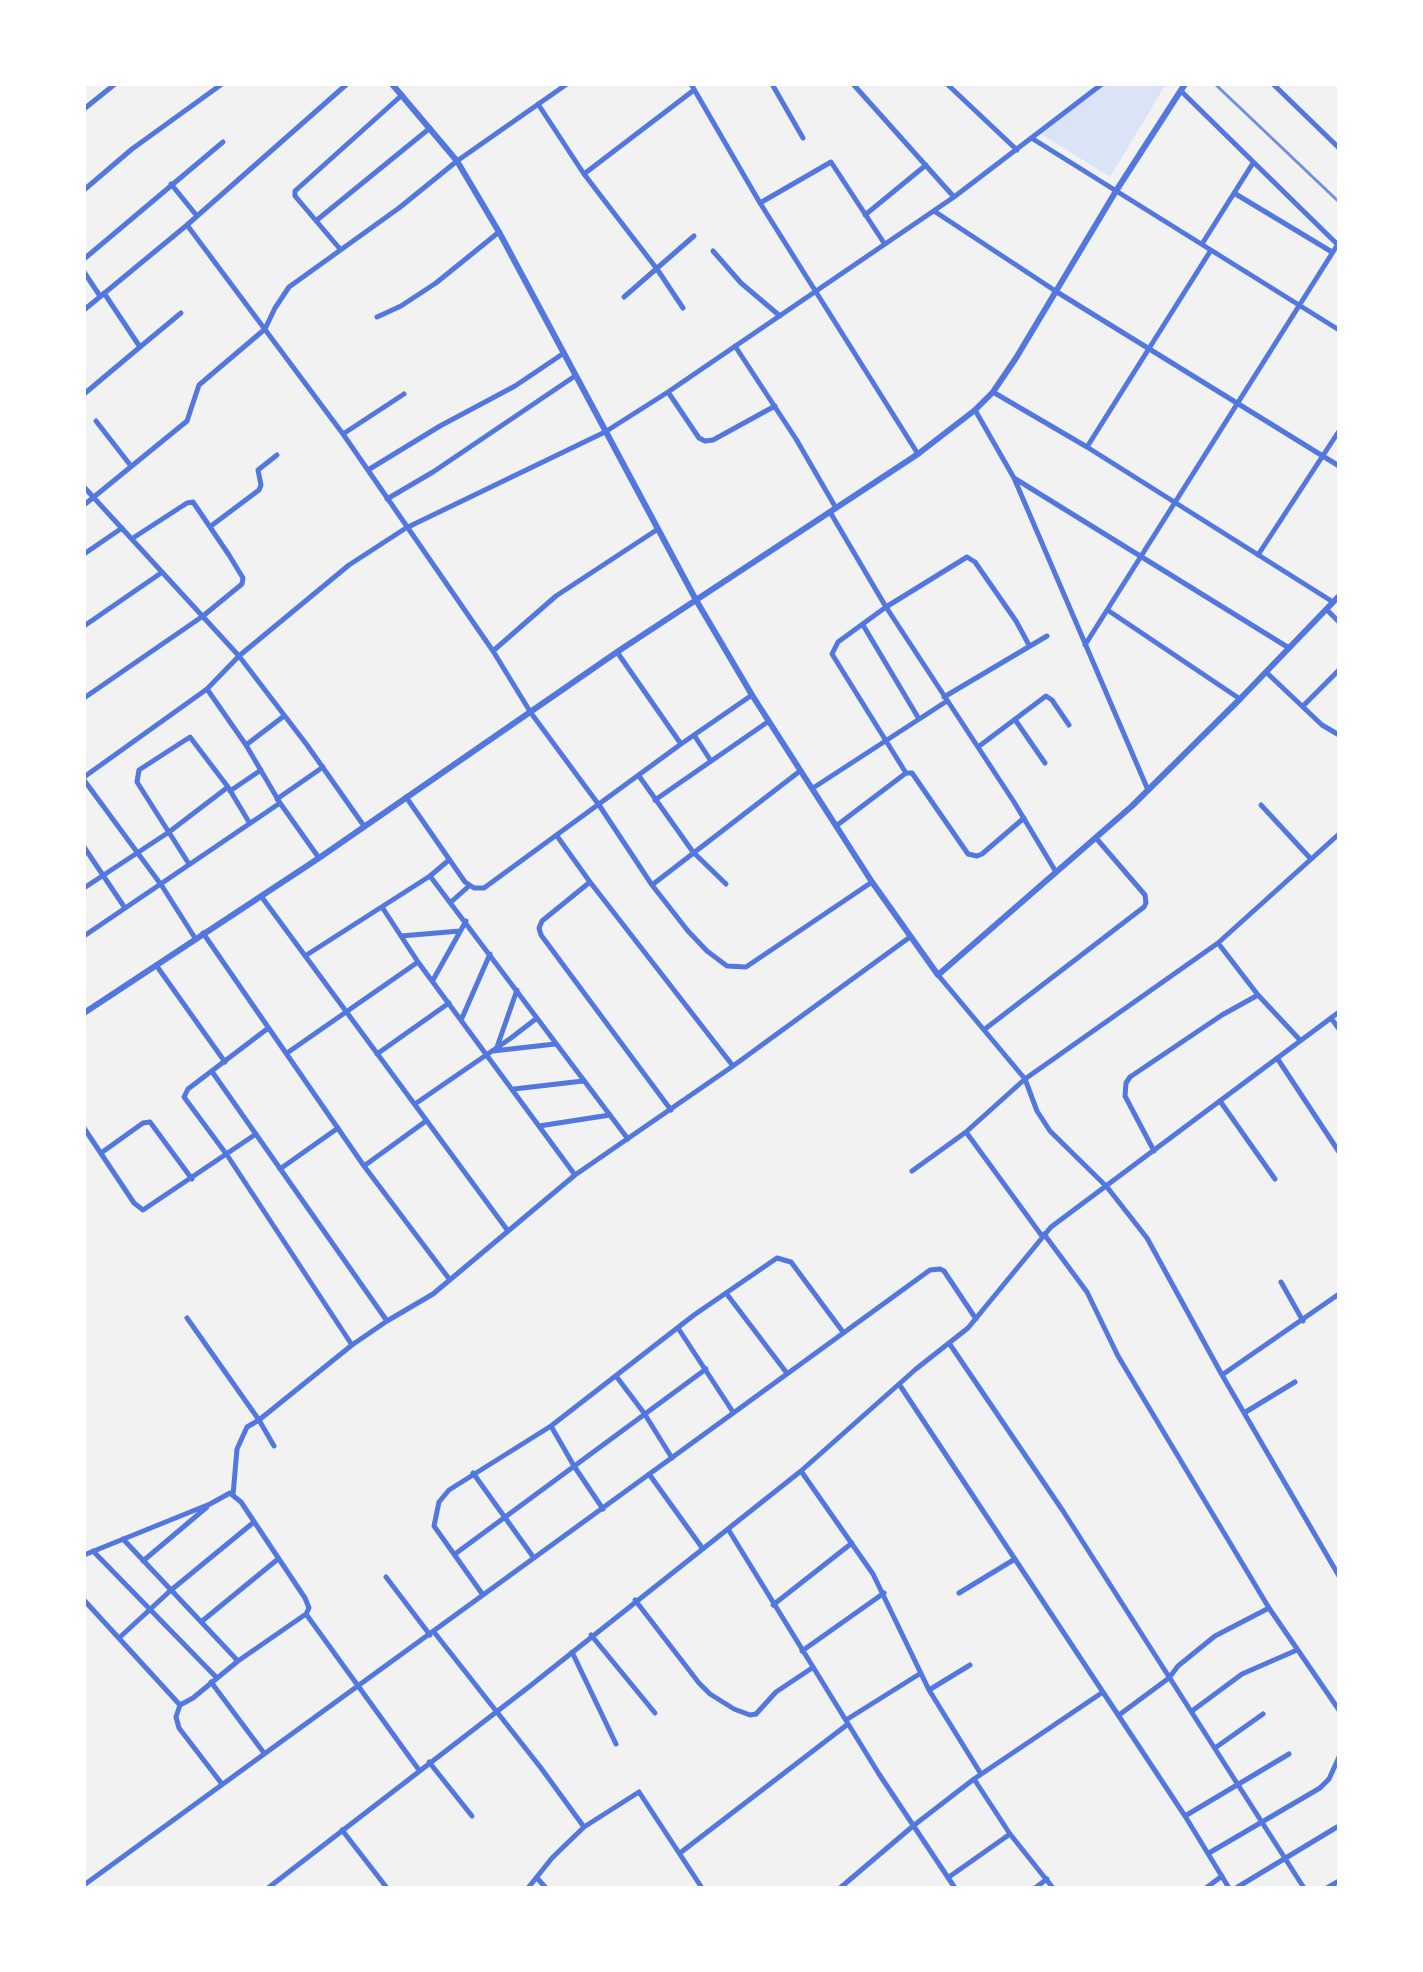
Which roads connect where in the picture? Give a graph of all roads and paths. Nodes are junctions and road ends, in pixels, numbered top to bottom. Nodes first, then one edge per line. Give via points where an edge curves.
1 (115, 84) edge
2 (222, 84) edge
3 (347, 84) edge
4 (392, 84) edge
5 (567, 84) edge
6 (772, 84) edge
7 (853, 84) edge
8 (947, 84) edge
9 (1102, 84) edge
10 (1273, 84) edge
11 (692, 87) edge
12 (1183, 88) edge
13 (402, 95) junction
14 (538, 104) junction
15 (84, 109) edge
16 (430, 128) junction
17 (803, 138) dead end
18 (1033, 139) junction
19 (223, 142) dead end
20 (1339, 148) edge
21 (1017, 150) junction
22 (457, 161) junction
23 (1253, 163) junction
24 (926, 165) junction
25 (584, 174) junction
26 (171, 184) junction
27 (84, 190) edge
28 (1116, 191) junction
29 (1234, 193) junction
30 (954, 197) junction
31 (760, 203) junction
32 (934, 211) junction
33 (865, 215) junction
34 (197, 216) junction
35 (317, 220) junction
36 (187, 225) junction
37 (499, 232) junction
38 (694, 236) dead end
39 (884, 243) junction
40 (1202, 244) junction
41 (1338, 245) edge
42 (340, 249) junction
43 (1211, 250) junction
44 (713, 251) dead end
45 (1332, 252) junction
46 (84, 259) edge
47 (657, 269) junction
48 (84, 272) edge
49 (815, 292) junction
50 (1057, 292) junction
51 (102, 295) junction
52 (624, 297) dead end
53 (1299, 305) junction
54 (683, 308) dead end
55 (84, 310) edge
56 (181, 313) dead end
57 (780, 316) junction
58 (377, 317) dead end
59 (265, 329) junction
60 (1339, 330) edge
61 (735, 346) junction
62 (140, 347) junction
63 (1150, 350) junction
64 (564, 353) junction
65 (575, 376) junction
66 (668, 392) junction
67 (993, 392) junction
68 (84, 394) edge
69 (404, 394) dead end
70 (1238, 405) junction
71 (775, 406) junction
72 (975, 410) junction
73 (96, 421) dead end
74 (1339, 431) edge
75 (605, 432) junction
76 (343, 434) junction
77 (1087, 447) junction
78 (918, 454) junction
79 (277, 455) dead end
80 (1323, 456) junction
81 (131, 466) junction
82 (1339, 466) edge
83 (368, 470) junction
84 (1014, 478) junction
85 (84, 487) edge
86 (94, 497) junction
87 (387, 499) junction
88 (1175, 501) junction
89 (84, 505) edge
90 (833, 510) junction
91 (211, 526) junction
92 (122, 528) junction
93 (406, 528) junction
94 (658, 529) junction
95 (133, 538) junction
96 (84, 554) edge
97 (1258, 555) junction
98 (1142, 558) junction
99 (161, 573) junction
100 (1336, 599) edge
101 (696, 600) junction
102 (886, 607) junction
103 (1326, 609) junction
104 (1109, 611) junction
105 (203, 616) junction
106 (1339, 622) edge
107 (863, 625) junction
108 (84, 626) edge
109 (1047, 636) dead end
110 (1029, 645) junction
111 (1085, 645) junction
112 (1289, 648) junction
113 (493, 651) junction
114 (617, 652) junction
115 (239, 656) junction
116 (1339, 670) edge
117 (1266, 672) junction
118 (207, 689) junction
119 (752, 695) junction
120 (84, 698) edge
121 (946, 699) junction
122 (1240, 699) junction
123 (1303, 706) junction
124 (531, 713) junction
125 (284, 716) junction
126 (919, 719) junction
127 (769, 721) junction
128 (1016, 721) junction
129 (1069, 725) dead end
130 (1339, 727) edge
131 (1336, 734) edge
132 (694, 735) junction
133 (887, 741) junction
134 (681, 744) junction
135 (246, 745) junction
136 (978, 747) junction
137 (711, 761) junction
138 (1045, 763) dead end
139 (323, 767) junction
140 (261, 770) junction
141 (800, 771) junction
142 (906, 773) junction
143 (639, 776) junction
144 (84, 779) edge
145 (813, 788) junction
146 (229, 789) junction
147 (1148, 790) junction
148 (406, 797) junction
149 (655, 800) junction
150 (278, 801) junction
151 (599, 805) junction
152 (1261, 805) dead end
153 (1024, 818) junction
154 (249, 822) junction
155 (364, 826) junction
156 (836, 826) junction
157 (169, 832) junction
158 (1339, 834) edge
159 (557, 836) junction
160 (1096, 838) junction
161 (84, 847) edge
162 (693, 852) junction
163 (136, 854) junction
164 (319, 858) junction
165 (1310, 858) junction
166 (449, 860) junction
167 (189, 864) junction
168 (1056, 872) junction
169 (103, 875) junction
170 (430, 876) junction
171 (590, 882) junction
172 (872, 882) junction
173 (726, 884) dead end
174 (652, 885) junction
175 (162, 886) junction
176 (469, 886) junction
177 (84, 888) edge
178 (261, 896) junction
179 (451, 902) junction
180 (382, 907) junction
181 (125, 908) junction
182 (466, 921) junction
183 (460, 931) junction
184 (203, 933) junction
185 (84, 936) edge
186 (401, 936) junction
187 (910, 937) junction
188 (195, 938) junction
189 (1218, 943) junction
190 (491, 953) junction
191 (305, 956) junction
192 (418, 962) junction
193 (156, 965) junction
194 (938, 975) junction
195 (433, 980) junction
196 (517, 990) junction
197 (1258, 995) junction
198 (449, 1003) junction
199 (345, 1012) junction
200 (1339, 1012) edge
201 (84, 1013) edge
202 (537, 1018) junction
203 (1331, 1018) junction
204 (461, 1019) junction
205 (267, 1029) junction
206 (985, 1029) junction
207 (1339, 1029) edge
208 (1300, 1040) junction
209 (555, 1044) junction
210 (492, 1050) junction
211 (287, 1053) junction
212 (377, 1054) junction
213 (1277, 1058) junction
214 (225, 1062) junction
215 (733, 1066) junction
216 (213, 1073) junction
217 (1025, 1079) junction
218 (584, 1081) junction
219 (513, 1089) junction
220 (1220, 1101) junction
221 (415, 1104) junction
222 (671, 1110) junction
223 (610, 1115) junction
224 (426, 1121) junction
225 (539, 1126) junction
226 (84, 1128) edge
227 (338, 1128) junction
228 (966, 1132) junction
229 (256, 1134) junction
230 (628, 1139) junction
231 (1154, 1151) junction
232 (1339, 1152) edge
233 (101, 1153) junction
234 (227, 1155) junction
235 (364, 1166) junction
236 (280, 1169) junction
237 (912, 1171) dead end
238 (575, 1175) junction
239 (192, 1179) junction
240 (1275, 1179) dead end
241 (1107, 1187) junction
242 (508, 1231) junction
243 (1043, 1235) junction
244 (450, 1280) junction
245 (1281, 1282) dead end
246 (726, 1293) junction
247 (1339, 1294) edge
248 (187, 1318) dead end
249 (976, 1319) junction
250 (387, 1321) junction
251 (1303, 1321) junction
252 (678, 1328) junction
253 (843, 1332) junction
254 (949, 1343) junction
255 (352, 1345) junction
256 (706, 1369) junction
257 (786, 1372) junction
258 (1222, 1375) junction
259 (616, 1376) junction
260 (1295, 1382) dead end
261 (899, 1384) junction
262 (733, 1412) junction
263 (644, 1413) junction
264 (1244, 1413) junction
265 (259, 1420) junction
266 (551, 1426) junction
267 (274, 1446) dead end
268 (672, 1458) junction
269 (574, 1466) junction
270 (801, 1471) junction
271 (473, 1473) junction
272 (649, 1474) junction
273 (233, 1495) junction
274 (210, 1504) junction
275 (603, 1509) junction
276 (504, 1518) junction
277 (254, 1522) junction
278 (728, 1529) junction
279 (123, 1539) junction
280 (852, 1543) junction
281 (703, 1549) junction
282 (93, 1551) junction
283 (455, 1554) junction
284 (84, 1555) edge
285 (534, 1558) junction
286 (278, 1559) junction
287 (1015, 1559) junction
288 (143, 1561) junction
289 (1339, 1562) edge
290 (1333, 1567) junction
291 (1339, 1576) edge
292 (386, 1577) dead end
293 (170, 1591) junction
294 (884, 1593) junction
295 (959, 1593) dead end
296 (483, 1595) junction
297 (84, 1600) edge
298 (635, 1600) junction
299 (773, 1605) junction
300 (1269, 1608) junction
301 (151, 1609) junction
302 (306, 1614) junction
303 (201, 1622) junction
304 (432, 1634) junction
305 (591, 1635) junction
306 (119, 1638) junction
307 (1297, 1650) junction
308 (802, 1651) junction
309 (572, 1652) junction
310 (238, 1661) junction
311 (970, 1665) dead end
312 (812, 1668) junction
313 (921, 1673) junction
314 (1169, 1678) junction
315 (214, 1680) junction
316 (356, 1685) junction
317 (929, 1690) junction
318 (1103, 1692) junction
319 (180, 1705) junction
320 (1339, 1710) edge
321 (1191, 1711) junction
322 (496, 1712) junction
323 (655, 1713) dead end
324 (1263, 1714) dead end
325 (1119, 1715) junction
326 (847, 1722) junction
327 (616, 1744) dead end
328 (1215, 1748) junction
329 (264, 1753) junction
330 (1289, 1754) dead end
331 (1339, 1757) edge
332 (429, 1762) junction
333 (419, 1770) junction
334 (981, 1774) junction
335 (974, 1779) junction
336 (1238, 1783) junction
337 (222, 1784) junction
338 (472, 1816) dead end
339 (1185, 1816) junction
340 (1263, 1822) junction
341 (913, 1826) junction
342 (584, 1827) junction
343 (1337, 1827) edge
344 (342, 1830) junction
345 (1010, 1834) junction
346 (680, 1853) junction
347 (1209, 1853) junction
348 (1286, 1859) junction
349 (1222, 1876) junction
350 (949, 1877) junction
351 (537, 1878) junction
352 (1047, 1879) junction
353 (1339, 1881) edge
354 (84, 1885) edge
355 (268, 1888) edge
356 (387, 1888) edge
357 (528, 1888) edge
358 (546, 1888) edge
359 (702, 1888) edge
360 (840, 1888) edge
361 (955, 1888) edge
362 (1035, 1888) edge
363 (1053, 1888) edge
364 (1206, 1888) edge
365 (1229, 1888) edge
366 (1236, 1888) edge
367 (1304, 1888) edge
368 (1327, 1888) edge

1 - 15 street
2 - 27 street
3 - 34 street
4 - 13 street
5 - 14 street
6 - 17 street
7 - 24 street
8 - 21 street
9 - 18 street
10 - 20 street
11 - 25 street
11 - 31 street
12 - 23 street
12 - 28 street
13 - 16 street
13 - 35 street via 295,191
14 - 22 street
14 - 25 street
16 - 22 street
16 - 35 street
18 - 21 street
18 - 28 street
19 - 26 street
21 - 30 street
22 - 37 street
22 - 42 street
23 - 29 street
23 - 41 street
24 - 30 street
24 - 33 street
25 - 47 street
26 - 34 street
26 - 46 street
28 - 40 street
28 - 50 street
29 - 40 street
29 - 45 street
30 - 32 street
31 - 33 street via 831,162
31 - 49 street
32 - 39 street
32 - 50 street
33 - 39 street
34 - 36 street
35 - 42 street
36 - 51 street
36 - 59 street
37 - 58 street via 436,283
37 - 64 street
38 - 47 street
39 - 49 street
40 - 43 street
41 - 45 street
42 - 59 street via 289,287
43 - 53 street
43 - 63 street
44 - 57 street
45 - 53 street
47 - 52 street
47 - 54 street
48 - 51 street
49 - 57 street
49 - 78 street
50 - 63 street
50 - 67 street
51 - 55 street
51 - 62 street
53 - 60 street
53 - 70 street
56 - 62 street
57 - 61 street
59 - 76 street
59 - 81 street via 203,380 187,421
61 - 66 street
61 - 71 street
62 - 68 street
63 - 70 street
63 - 77 street
64 - 65 street
64 - 83 street
65 - 75 street
65 - 87 street
66 - 71 street via 705,441
66 - 75 street
67 - 72 street
67 - 77 street
69 - 76 street
70 - 80 street
70 - 88 street
71 - 90 street
72 - 78 street
72 - 84 street
73 - 81 street
74 - 80 street
75 - 93 street
75 - 94 street
76 - 83 street
77 - 88 street
78 - 90 street
79 - 91 street via 258,470 259,490
80 - 82 street
80 - 97 street
81 - 86 street
83 - 87 street
84 - 98 street
84 - 111 street
85 - 86 street
86 - 89 street
86 - 92 street
87 - 93 street
88 - 97 street
88 - 98 street
90 - 101 street
90 - 102 street
91 - 95 street via 189,501
91 - 105 street via 243,581
92 - 95 street
92 - 96 street
93 - 113 street
93 - 115 street via 349,565
94 - 101 street
94 - 113 street via 556,596
95 - 99 street
97 - 100 street
98 - 104 street
98 - 112 street
99 - 105 street
99 - 108 street
100 - 103 street
101 - 114 street
101 - 119 street
102 - 107 street
102 - 110 street via 970,558
102 - 121 street
103 - 106 street
103 - 112 street
104 - 111 street
104 - 122 street
105 - 115 street
105 - 120 street
107 - 126 street
107 - 133 street via 838,642 832,654
109 - 110 street
110 - 121 street
111 - 147 street
112 - 117 street
113 - 124 street
114 - 124 street
114 - 134 street
115 - 118 street
115 - 125 street
116 - 123 street
117 - 122 street
117 - 123 street
118 - 135 street
118 - 144 street
119 - 127 street
119 - 132 street
121 - 126 street
121 - 136 street
122 - 147 street
123 - 131 street
124 - 148 street
124 - 151 street
125 - 135 street
125 - 139 street
126 - 133 street
127 - 137 street
127 - 141 street
128 - 129 street via 1048,696
128 - 136 street
128 - 138 street
130 - 131 street
132 - 134 street
132 - 137 street
133 - 142 street
133 - 145 street
134 - 143 street
135 - 140 street
136 - 153 street
137 - 149 street
139 - 150 street
139 - 155 street
140 - 146 street
140 - 150 street
141 - 145 street
141 - 162 street
142 - 153 street via 912,773 973,856
142 - 156 street
143 - 149 street
143 - 151 street
144 - 163 street
145 - 156 street
146 - 154 street
146 - 157 street
146 - 157 street via 190,737 139,770 137,782
147 - 160 street
148 - 155 street
148 - 166 street
149 - 162 street
150 - 154 street
150 - 164 street
151 - 159 street
151 - 174 street
152 - 165 street
153 - 168 street
154 - 167 street
155 - 164 street
156 - 172 street
157 - 163 street
157 - 167 street
158 - 165 street
159 - 171 street
159 - 176 street via 489,885
160 - 168 street
160 - 206 street via 1145,895 1144,907
161 - 169 street
162 - 173 street
162 - 174 street
163 - 169 street
163 - 175 street
164 - 178 street
165 - 189 street
166 - 170 street
166 - 176 street
167 - 175 street
168 - 194 street
169 - 177 street
169 - 181 street
170 - 179 street
170 - 180 street
171 - 215 street
171 - 222 street via 542,921 541,935
172 - 174 street via 756,962 737,968 707,951
172 - 187 street
175 - 181 street
175 - 188 street
176 - 179 street
178 - 184 street
178 - 191 street
179 - 182 street
180 - 186 street
180 - 191 street
181 - 185 street
182 - 183 street
182 - 190 street
183 - 186 street
183 - 195 street
184 - 188 street
184 - 205 street
186 - 192 street
187 - 194 street
187 - 215 street
188 - 193 street
189 - 197 street
189 - 217 street
190 - 196 street
190 - 204 street
191 - 199 street
192 - 195 street
192 - 199 street
193 - 201 street
193 - 214 street
194 - 206 street
195 - 198 street
196 - 202 street
196 - 210 street
197 - 208 street
197 - 231 street via 1130,1077 1125,1096
198 - 204 street
198 - 212 street
199 - 211 street
199 - 212 street
200 - 203 street
202 - 209 street
202 - 210 street
203 - 207 street
203 - 208 street
204 - 210 street
205 - 211 street
205 - 214 street
206 - 217 street
208 - 213 street
209 - 210 street
209 - 218 street
210 - 219 street
210 - 221 street
211 - 227 street
212 - 221 street
213 - 220 street
213 - 232 street
214 - 216 street
215 - 222 street
216 - 229 street
216 - 234 street via 184,1097
217 - 228 street
217 - 241 street via 1042,1122
218 - 219 street
218 - 223 street
219 - 225 street
220 - 231 street
220 - 240 street
221 - 224 street
222 - 230 street
223 - 225 street
223 - 230 street
224 - 235 street
224 - 242 street
225 - 238 street
226 - 233 street
227 - 235 street
227 - 236 street
228 - 237 street
228 - 243 street
229 - 234 street
229 - 236 street
230 - 238 street
231 - 241 street
233 - 239 street via 143,1210
233 - 239 street via 150,1122
234 - 239 street
234 - 255 street
235 - 244 street
236 - 250 street
238 - 242 street
241 - 243 street
241 - 258 street via 1147,1238
242 - 244 street
243 - 249 street
243 - 300 street via 1087,1292 1118,1356
244 - 250 street
245 - 251 street
246 - 252 street
246 - 253 street via 773,1260 787,1258
246 - 257 street
247 - 251 street
248 - 265 street
249 - 253 street via 949,1277 935,1268
249 - 254 street
250 - 255 street
251 - 258 street
252 - 256 street
252 - 259 street
253 - 257 street
254 - 261 street
254 - 314 street
255 - 265 street
256 - 262 street
256 - 263 street
257 - 262 street
258 - 264 street
259 - 263 street
259 - 266 street
260 - 264 street
261 - 270 street
261 - 287 street
262 - 268 street
263 - 268 street
263 - 269 street
264 - 290 street
265 - 267 street
265 - 273 street via 238,1442
266 - 269 street
266 - 271 street
268 - 272 street
269 - 275 street
269 - 276 street
270 - 278 street
270 - 280 street
271 - 276 street
271 - 283 street via 444,1495 433,1521
272 - 275 street
272 - 281 street
273 - 274 street
273 - 277 street
274 - 279 street
274 - 288 street
275 - 285 street
276 - 283 street
276 - 285 street
277 - 286 street
277 - 293 street
278 - 281 street
278 - 299 street
279 - 282 street
279 - 288 street
280 - 294 street
280 - 299 street
281 - 298 street
282 - 284 street
282 - 301 street
283 - 296 street
285 - 296 street
286 - 302 street via 308,1604
286 - 303 street
287 - 295 street
287 - 318 street
288 - 293 street
289 - 290 street
290 - 291 street
292 - 304 street
293 - 301 street
293 - 303 street
294 - 308 street
294 - 313 street
296 - 304 street
297 - 306 street
298 - 305 street
298 - 312 street via 699,1683 734,1709 756,1714 776,1692
299 - 308 street
300 - 307 street
300 - 314 street via 1215,1636
301 - 306 street
301 - 315 street
302 - 310 street
302 - 316 street
303 - 310 street
304 - 316 street
304 - 322 street
305 - 309 street
305 - 323 street
306 - 319 street
307 - 320 street
307 - 321 street via 1242,1674
308 - 312 street
309 - 322 street
309 - 327 street
310 - 315 street
311 - 317 street
312 - 326 street
313 - 317 street
313 - 326 street
314 - 321 street
314 - 325 street
315 - 319 street
315 - 329 street
316 - 329 street
316 - 333 street
317 - 334 street
318 - 325 street
318 - 334 street
319 - 337 street via 179,1728
321 - 328 street
322 - 332 street
322 - 342 street
324 - 328 street
325 - 339 street
326 - 341 street
326 - 346 street
328 - 336 street
329 - 337 street
330 - 336 street
331 - 340 street via 1323,1787
332 - 333 street
332 - 338 street
333 - 344 street
334 - 335 street
335 - 341 street
335 - 345 street
336 - 339 street
336 - 340 street
337 - 354 street
339 - 347 street
340 - 347 street
340 - 348 street
341 - 350 street
341 - 360 street
342 - 346 street via 639,1792
342 - 351 street
343 - 348 street
344 - 355 street
344 - 356 street
345 - 350 street
345 - 352 street
346 - 359 street
347 - 349 street
348 - 366 street
348 - 367 street
349 - 364 street
349 - 365 street
350 - 361 street
351 - 357 street
351 - 358 street
352 - 362 street
352 - 363 street
353 - 368 street

